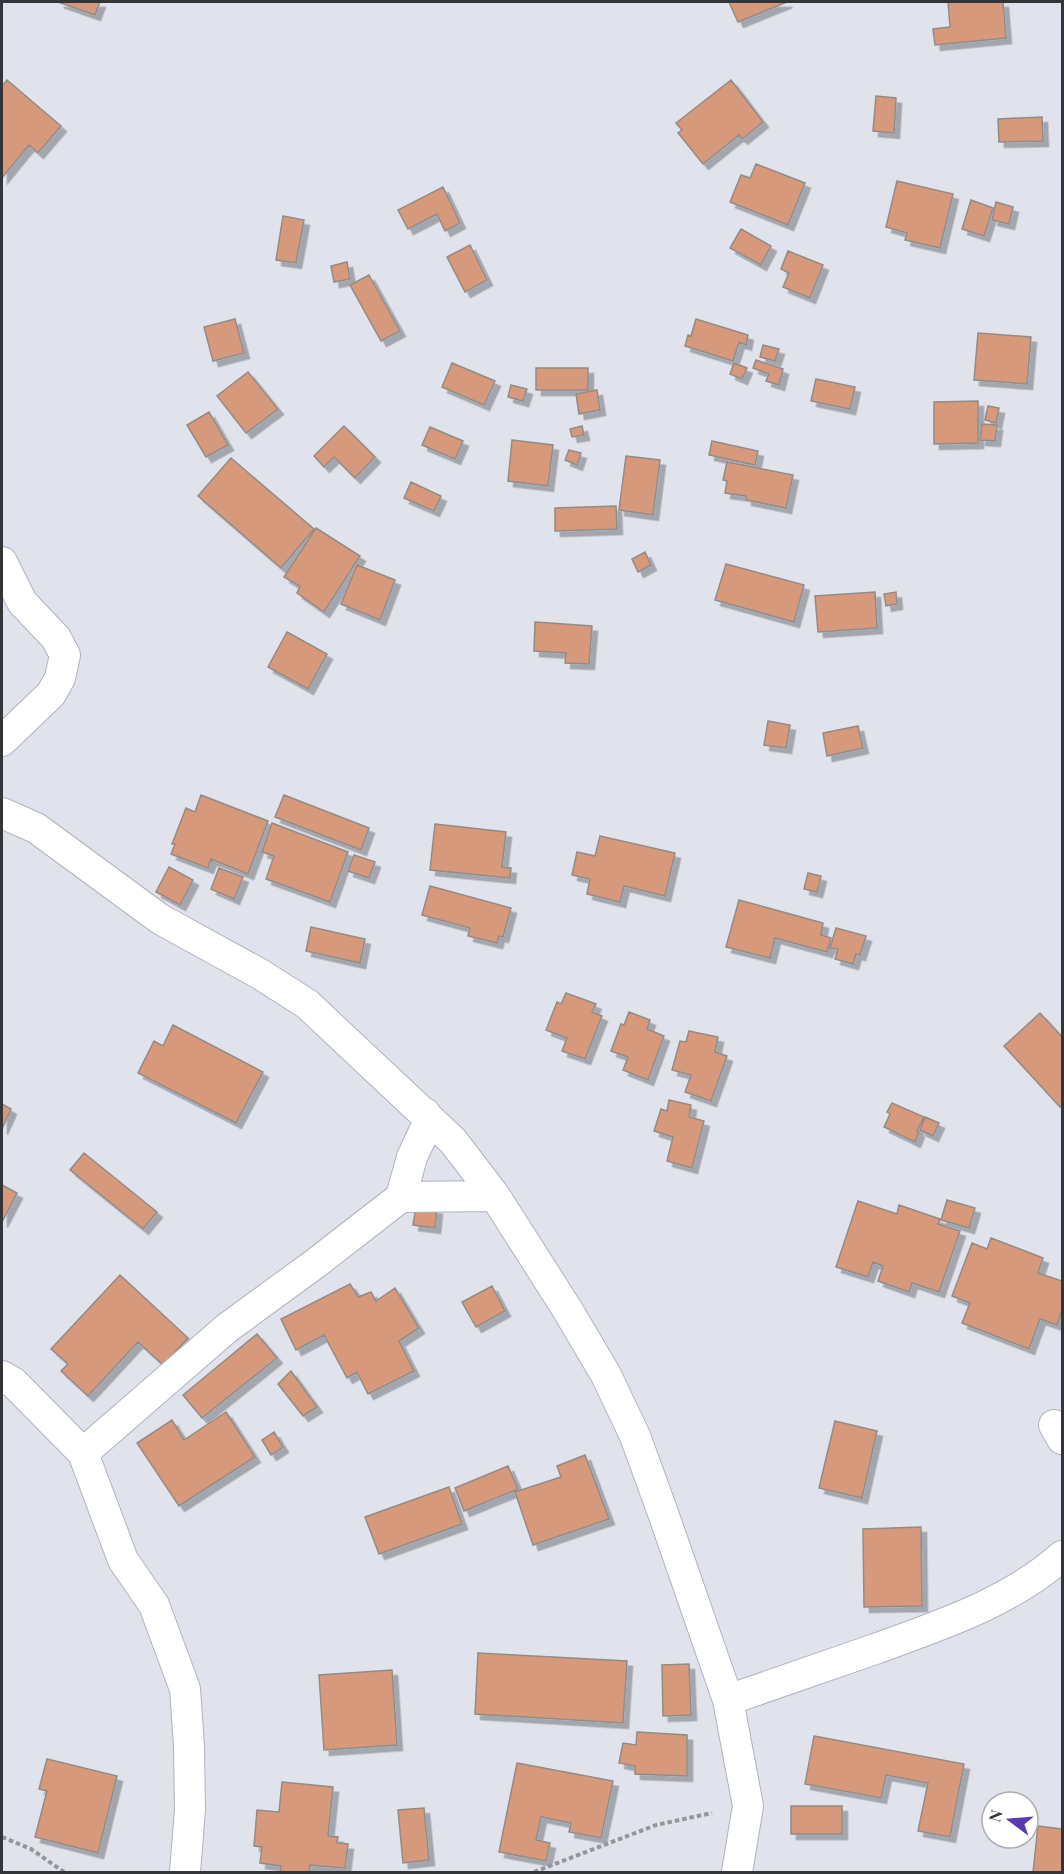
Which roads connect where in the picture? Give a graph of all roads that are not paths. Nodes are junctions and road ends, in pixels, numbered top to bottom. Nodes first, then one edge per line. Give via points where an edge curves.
1 (2, 562) edge
2 (2, 741) edge
3 (2, 813) edge
4 (425, 1113) junction
5 (495, 1196) junction
6 (400, 1197) junction
7 (2, 1376) edge
8 (82, 1454) junction
9 (1062, 1556) edge
10 (728, 1700) junction
11 (185, 1872) edge
12 (737, 1872) edge

1 - 2 street via 22,602 56,638 65,655 60,678 51,693
3 - 4 street via 36,828 160,919 307,1004
4 - 5 street via 453,1141
4 - 6 street via 427,1125
5 - 6 street
5 - 10 street via 601,1366 635,1436
6 - 8 street via 227,1328
7 - 8 street via 14,1383
8 - 11 street via 123,1560 154,1605 184,1689 190,1810
9 - 10 street via 1021,1587 956,1619
10 - 12 street via 748,1806

